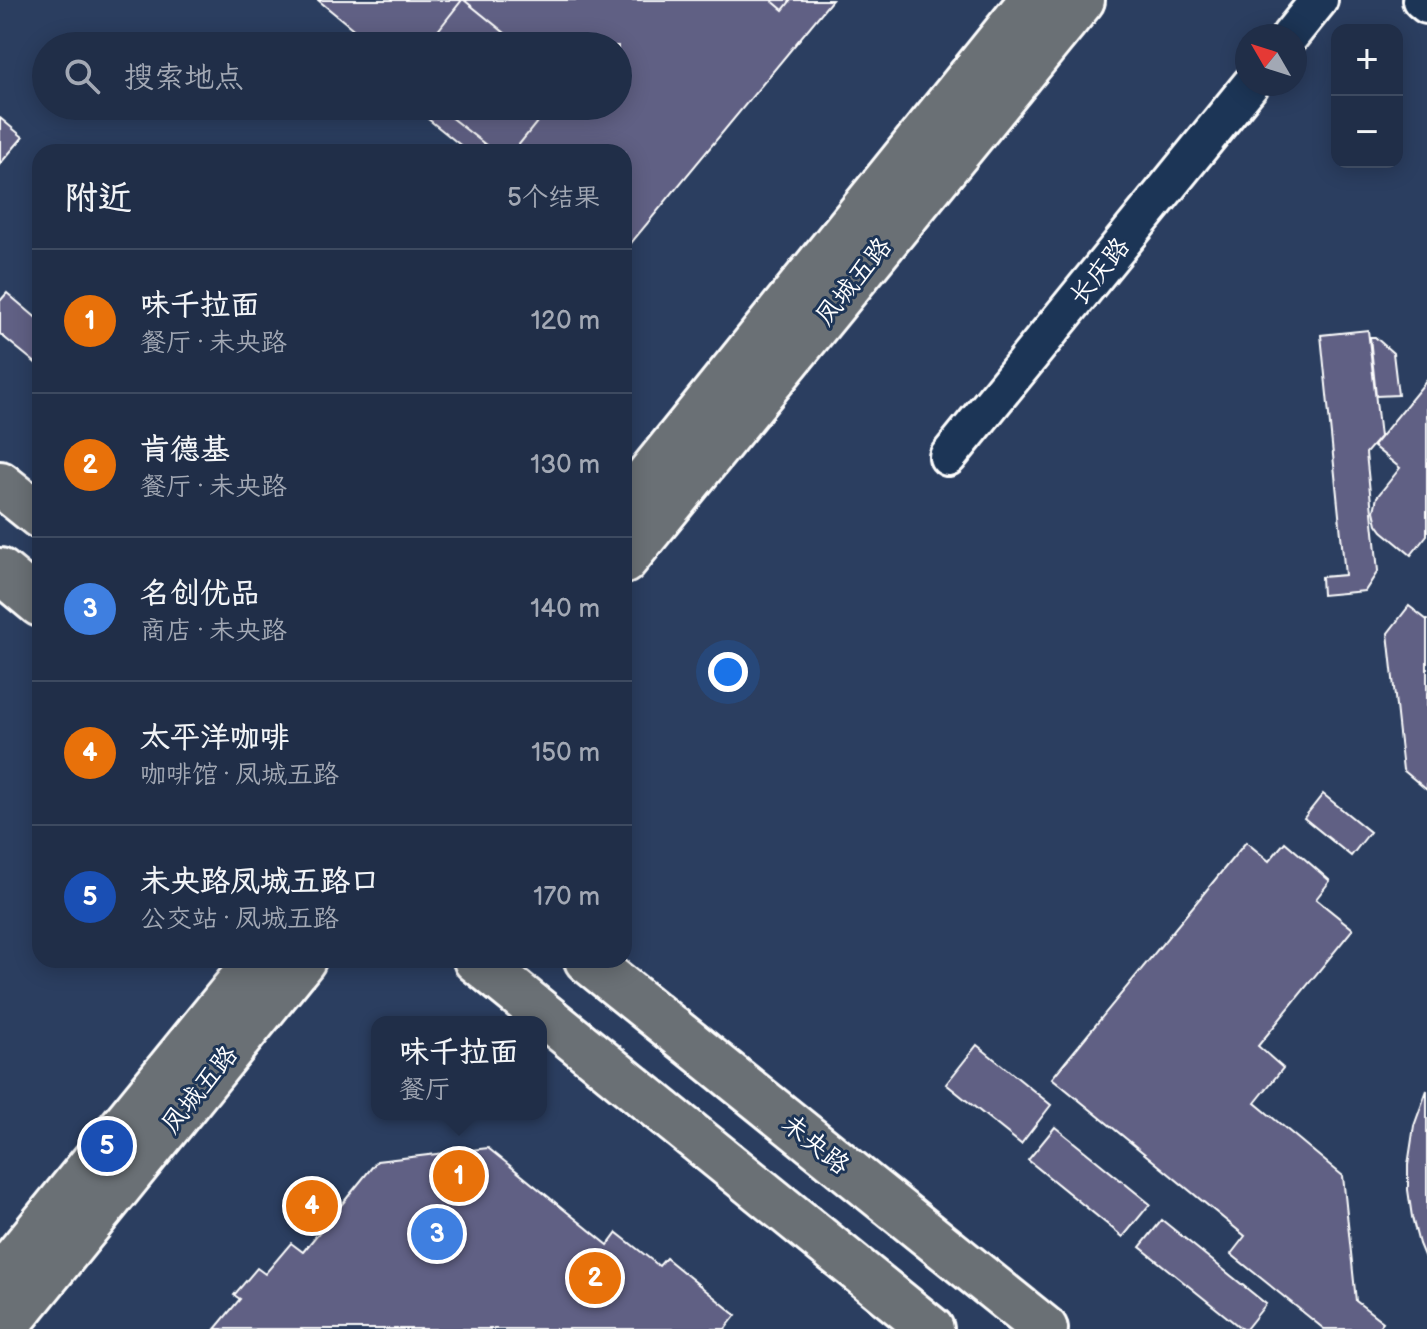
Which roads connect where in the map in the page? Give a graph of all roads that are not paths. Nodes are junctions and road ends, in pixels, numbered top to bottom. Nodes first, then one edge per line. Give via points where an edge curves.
1 (1032, 0) edge
2 (1082, 0) edge
3 (1319, 0) edge
4 (1421, 0) edge
5 (1427, 5) edge
6 (1300, 24) edge
7 (1241, 96) edge
8 (948, 457) dead end
9 (0, 484) edge
10 (632, 496) edge
11 (32, 510) edge
12 (632, 551) edge
13 (0, 571) edge
14 (32, 597) edge
15 (251, 968) edge
16 (297, 968) edge
17 (486, 968) edge
18 (597, 968) edge
19 (545, 1016) edge
20 (547, 1018) edge
21 (0, 1277) edge
22 (4, 1329) edge
23 (931, 1329) edge
24 (1045, 1329) edge

1 - 10 main road, 凤城五路
2 - 12 main road, 凤城五路
3 - 6 street
4 - 5 street
7 - 8 street, 长庆路
9 - 11 main road
13 - 14 main road
15 - 21 main road, 凤城五路
16 - 22 main road, 凤城五路
17 - 19 main road
18 - 24 main road, 未央路
20 - 23 main road

